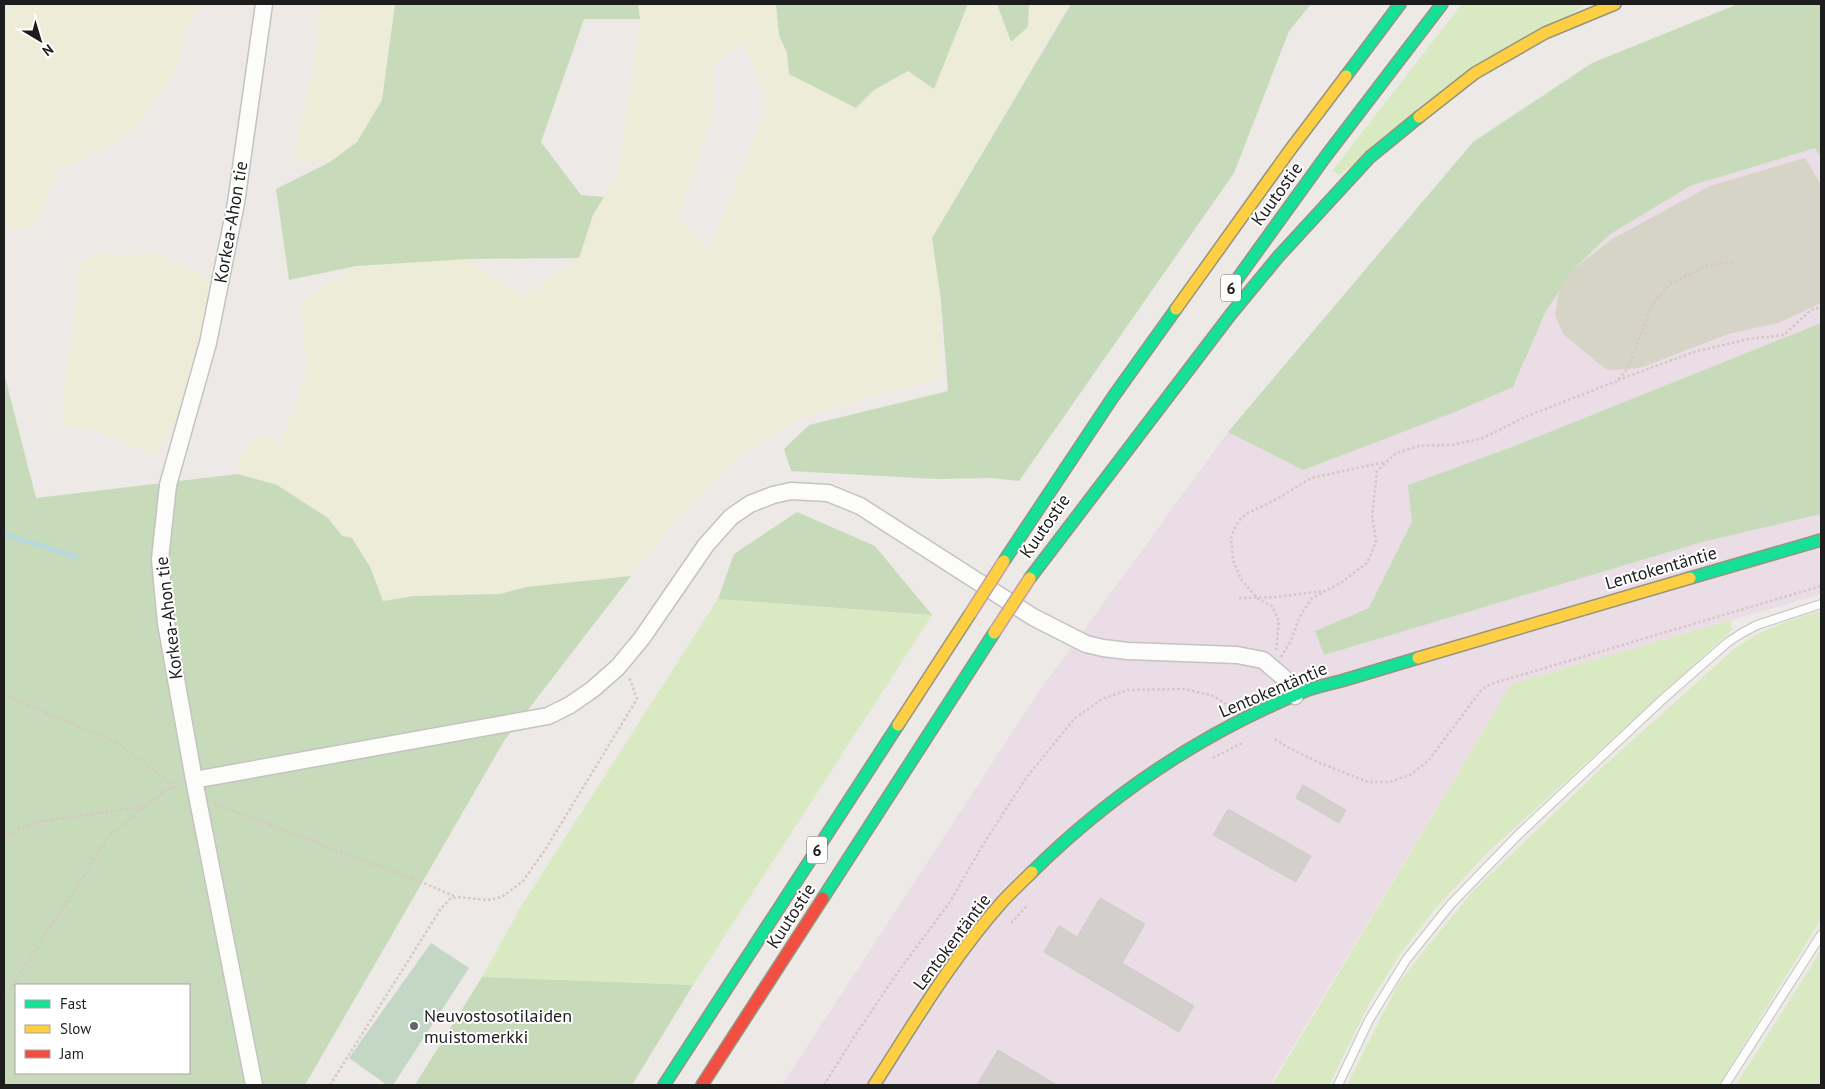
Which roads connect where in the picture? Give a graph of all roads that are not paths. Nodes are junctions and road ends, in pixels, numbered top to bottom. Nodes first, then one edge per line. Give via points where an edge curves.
1 (264, 4) edge
2 (1400, 4) edge
3 (1442, 4) edge
4 (1615, 4) edge
5 (1222, 301) dead end
6 (1171, 374) dead end
7 (1821, 540) edge
8 (1030, 578) junction
9 (1821, 604) edge
10 (1295, 696) junction
11 (195, 788) junction
12 (1821, 935) edge
13 (254, 1085) edge
14 (664, 1085) edge
15 (702, 1085) edge
16 (874, 1085) edge
17 (1338, 1085) edge
18 (1725, 1085) edge

1 - 11 street, Korkea-Ahon tie via 236,203 208,343 168,485 160,559 166,623
2 - 14 main road, Kuutostie / 6, bridge via 1290,150 1113,397 970,614 912,711
3 - 5 main road, Kuutostie / 6 via 1326,156
4 - 8 main road via 1545,33 1476,73 1370,157 1231,314
6 - 8 main road, Kuutostie / 6
7 - 10 main road, Lentokentäntie
8 - 15 main road, Kuutostie / 6, bridge via 932,723
9 - 17 lane via 1757,626 1728,642 1519,834 1451,904 1406,960 1369,1020
10 - 11 street via 1283,676 1263,660 1237,655 1156,653 1086,644 1033,617 860,506 828,493 791,491 750,504 732,517 706,544 642,638 618,667 593,689 548,716
10 - 16 main road, Lentokentäntie via 1218,732 1172,758 1081,826 1047,857 1002,902 965,949
11 - 13 street, Korkea-Ahon tie
12 - 18 lane

